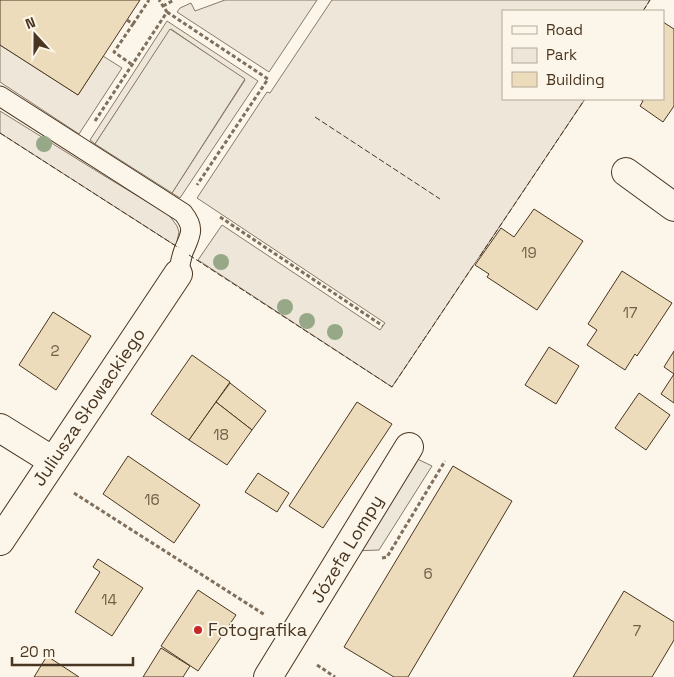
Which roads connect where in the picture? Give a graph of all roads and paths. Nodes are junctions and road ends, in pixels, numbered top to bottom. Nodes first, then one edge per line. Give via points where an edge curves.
1 (149, 0) edge
2 (159, 0) edge
3 (174, 0) edge
4 (163, 6) junction
5 (167, 12) junction
6 (127, 20) dead end
7 (133, 24) junction
8 (132, 65) junction
9 (0, 96) edge
10 (78, 146) junction
11 (626, 172) dead end
12 (194, 189) dead end
13 (674, 207) edge
14 (213, 213) dead end
15 (178, 274) joint
16 (383, 326) dead end
17 (0, 428) edge
18 (410, 447) dead end
19 (53, 461) junction
20 (70, 490) dead end
21 (0, 541) edge
22 (295, 634) junction
23 (268, 677) edge

1 - 7 path
2 - 4 path
3 - 4 path
4 - 5 path
5 - 8 path
5 - 12 path via 268,79
6 - 7 path
7 - 8 path via 114,52
8 - 10 path
9 - 10 lane
10 - 15 lane via 183,212 191,233
11 - 13 street
14 - 16 path
15 - 19 street, Juliusza Słowackiego
17 - 19 street
18 - 22 street, Józefa Lompy
19 - 21 street, Juliusza Słowackiego
20 - 22 path
22 - 23 street, Józefa Lompy

